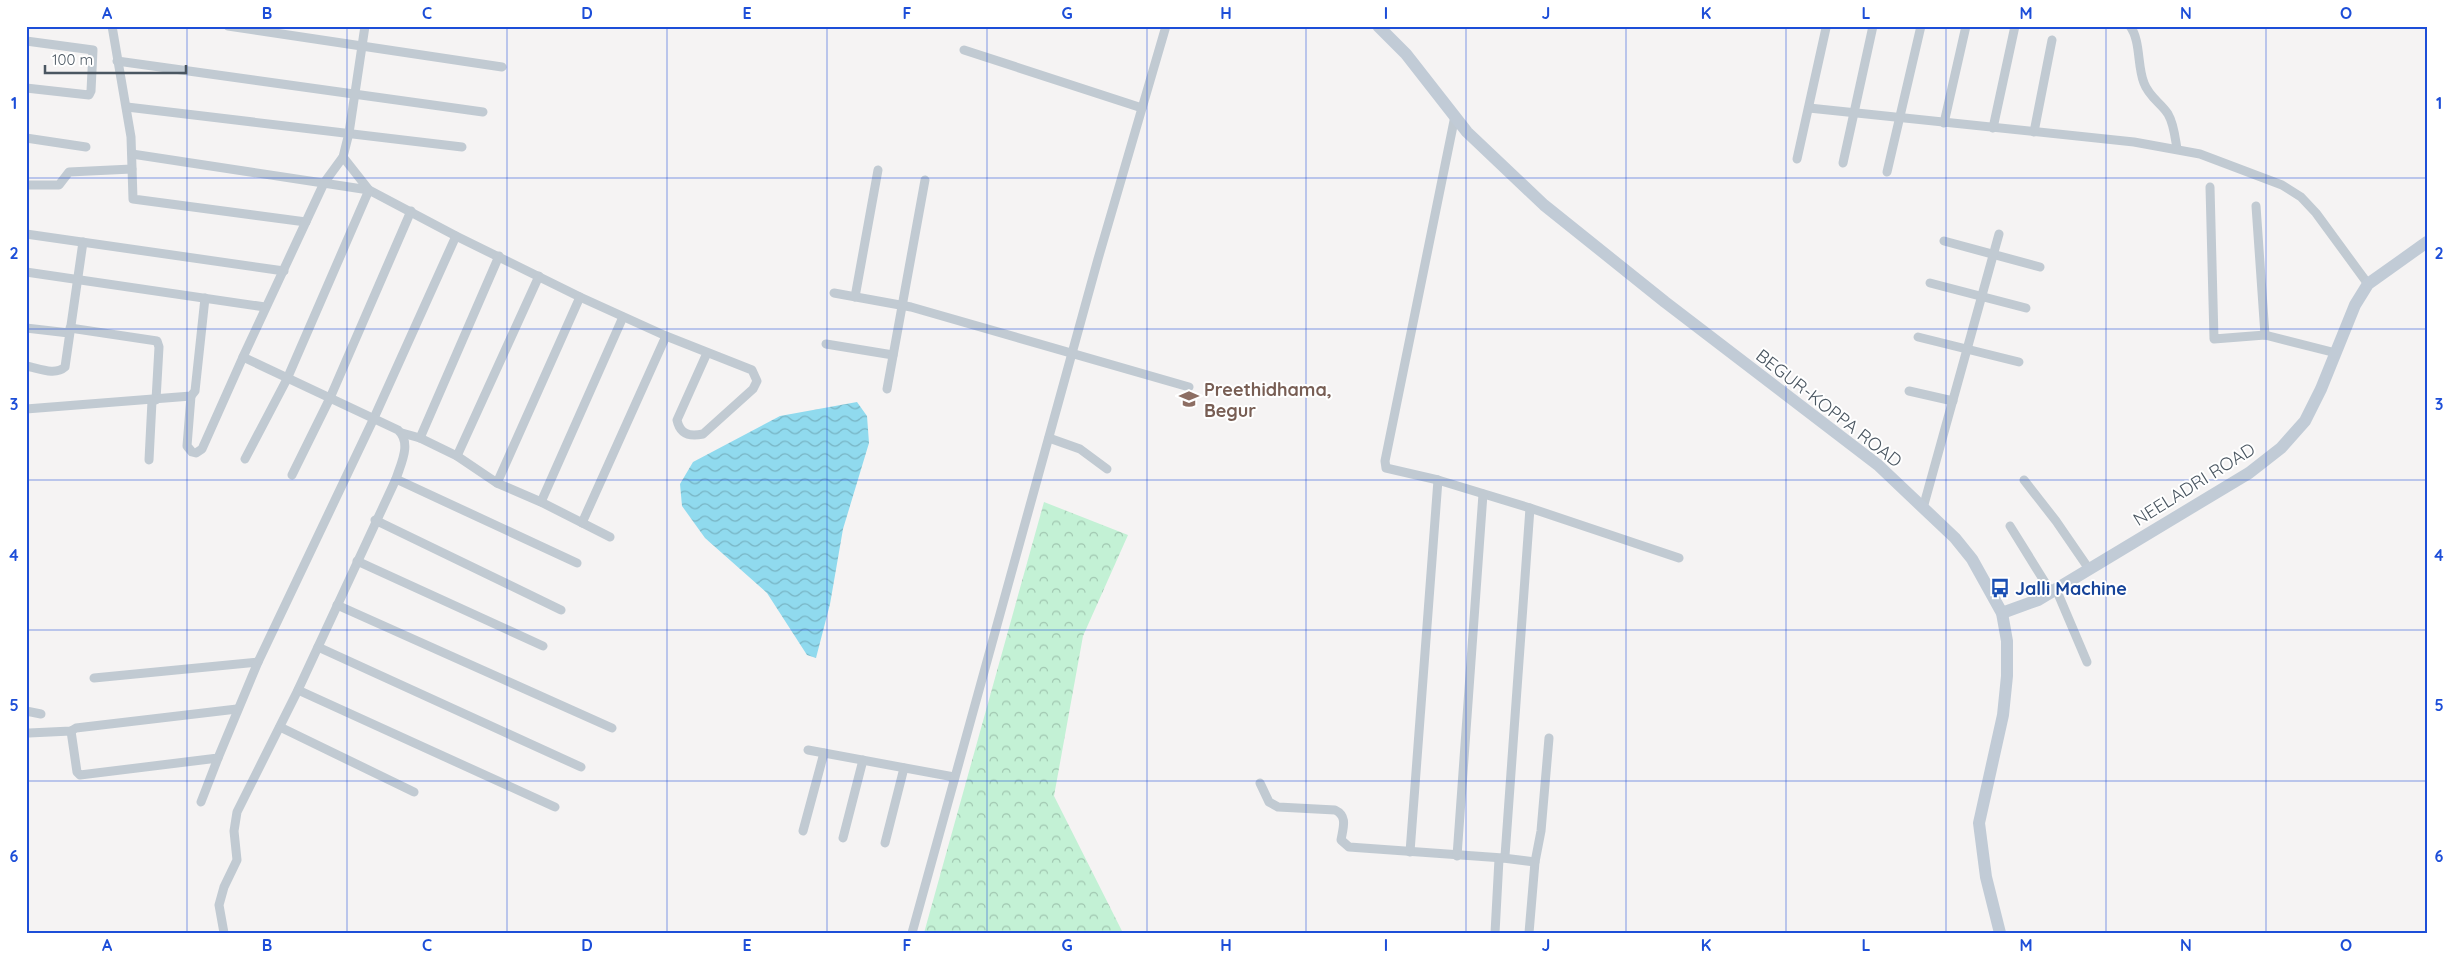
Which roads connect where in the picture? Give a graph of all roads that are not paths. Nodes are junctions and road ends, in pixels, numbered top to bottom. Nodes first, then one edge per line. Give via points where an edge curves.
1 (112, 26) edge
2 (228, 26) edge
3 (365, 26) edge
4 (1166, 26) edge
5 (1378, 26) edge
6 (1873, 26) edge
7 (1921, 26) edge
8 (1966, 26) edge
9 (2015, 26) edge
10 (2130, 26) edge
11 (1826, 28) dead end
12 (2052, 40) dead end
13 (26, 42) edge
14 (361, 48) junction
15 (964, 50) dead end
16 (118, 61) junction
17 (502, 67) dead end
18 (26, 88) edge
19 (353, 92) junction
20 (127, 108) junction
21 (1142, 108) junction
22 (1809, 108) junction
23 (483, 112) dead end
24 (1855, 113) junction
25 (1455, 116) junction
26 (1900, 118) junction
27 (1944, 123) junction
28 (1993, 128) junction
29 (2034, 132) junction
30 (349, 133) junction
31 (26, 138) edge
32 (86, 147) dead end
33 (462, 147) dead end
34 (2177, 148) junction
35 (132, 154) junction
36 (343, 157) junction
37 (1797, 159) dead end
38 (1843, 163) dead end
39 (132, 169) junction
40 (878, 170) dead end
41 (1887, 172) dead end
42 (925, 180) dead end
43 (324, 183) junction
44 (26, 185) edge
45 (2210, 187) dead end
46 (370, 190) junction
47 (2256, 206) dead end
48 (412, 211) junction
49 (306, 222) junction
50 (26, 234) edge
51 (1999, 234) dead end
52 (456, 236) junction
53 (1944, 241) dead end
54 (83, 242) junction
55 (2427, 242) edge
56 (1994, 253) junction
57 (499, 256) junction
58 (2040, 267) dead end
59 (284, 271) junction
60 (26, 272) edge
61 (539, 276) junction
62 (77, 280) junction
63 (1930, 283) dead end
64 (2368, 284) junction
65 (834, 294) dead end
66 (1982, 296) junction
67 (580, 297) junction
68 (855, 297) junction
69 (205, 298) junction
70 (902, 304) junction
71 (265, 306) junction
72 (2026, 308) dead end
73 (623, 317) junction
74 (26, 328) edge
75 (70, 331) junction
76 (2265, 335) junction
77 (666, 336) junction
78 (1918, 337) dead end
79 (826, 344) dead end
80 (1967, 349) junction
81 (707, 353) junction
82 (2336, 353) junction
83 (893, 355) junction
84 (1072, 355) junction
85 (242, 357) junction
86 (2019, 362) dead end
87 (26, 366) edge
88 (287, 379) junction
89 (1189, 386) dead end
90 (887, 389) dead end
91 (1909, 391) dead end
92 (191, 396) junction
93 (330, 398) junction
94 (154, 400) junction
95 (1953, 401) junction
96 (26, 409) edge
97 (374, 418) junction
98 (402, 433) junction
99 (420, 438) junction
100 (1049, 438) junction
101 (457, 456) junction
102 (245, 459) dead end
103 (149, 460) dead end
104 (1107, 469) dead end
105 (292, 475) dead end
106 (396, 478) junction
107 (1438, 480) junction
108 (2024, 480) dead end
109 (497, 484) junction
110 (1483, 494) junction
111 (540, 502) junction
112 (1530, 508) junction
113 (1923, 508) junction
114 (375, 520) junction
115 (582, 523) junction
116 (2010, 526) dead end
117 (610, 537) dead end
118 (1679, 558) dead end
119 (357, 561) junction
120 (578, 563) dead end
121 (2089, 569) junction
122 (2054, 590) junction
123 (337, 605) junction
124 (560, 610) dead end
125 (2002, 612) junction
126 (543, 646) dead end
127 (318, 647) junction
128 (258, 662) junction
129 (2087, 662) dead end
130 (94, 678) dead end
131 (298, 690) junction
132 (237, 709) junction
133 (26, 711) edge
134 (41, 714) dead end
135 (280, 727) junction
136 (612, 728) dead end
137 (71, 731) junction
138 (29, 733) dead end
139 (1549, 738) dead end
140 (808, 750) dead end
141 (824, 753) junction
142 (218, 758) junction
143 (864, 760) junction
144 (581, 767) dead end
145 (904, 768) junction
146 (954, 777) junction
147 (1260, 783) dead end
148 (414, 792) dead end
149 (201, 802) dead end
150 (555, 807) dead end
151 (803, 831) dead end
152 (843, 838) dead end
153 (885, 843) dead end
154 (1410, 852) junction
155 (1457, 856) junction
156 (1501, 859) junction
157 (1534, 862) junction
158 (224, 933) edge
159 (912, 933) edge
160 (1495, 933) edge
161 (1529, 933) edge
162 (2000, 933) edge

1 - 16 street
2 - 14 street
3 - 14 street
4 - 21 street
5 - 25 main road, BEGUR-KOPPA ROAD via 1406,54
6 - 24 street
7 - 26 street
8 - 27 street
9 - 28 street
10 - 34 street via 2144,83 2150,95 2167,113
11 - 22 street
12 - 29 street
13 - 18 street via 93,50 89,95
14 - 17 street
14 - 19 street
15 - 21 street
16 - 19 street
16 - 20 street
19 - 23 street
19 - 30 street
20 - 30 street
20 - 35 street
21 - 84 street
22 - 24 street
22 - 37 street
24 - 26 street
24 - 38 street
25 - 107 street via 1385,461 1388,471
25 - 113 main road, BEGUR-KOPPA ROAD via 1467,132 1544,205 1878,465
26 - 27 street
26 - 41 street
27 - 28 street
28 - 29 street
29 - 34 street
30 - 33 street
30 - 36 street
31 - 32 street
34 - 64 street via 2282,185 2301,197 2316,212
35 - 39 street
35 - 43 street
36 - 43 street
36 - 46 street
39 - 44 street via 69,172 59,185
39 - 49 street via 132,197 135,200
40 - 68 street
42 - 70 street
43 - 46 street
43 - 49 street
45 - 76 street via 2214,339
46 - 48 street
46 - 88 street
47 - 76 street
48 - 52 street
48 - 93 street
49 - 59 street
50 - 54 street
51 - 56 street
52 - 57 street
52 - 97 street
53 - 56 street
54 - 59 street
54 - 62 street
55 - 64 main road, NEELADRI ROAD
56 - 58 street
56 - 66 street
57 - 61 street
57 - 99 street
59 - 71 street
60 - 62 street
61 - 67 street
61 - 101 street
62 - 69 street
62 - 75 street
63 - 66 street
64 - 82 main road, NEELADRI ROAD via 2355,305
65 - 68 street
66 - 72 street
66 - 80 street
67 - 73 street
67 - 109 street
68 - 70 street
69 - 71 street
69 - 92 street via 195,391
70 - 83 street
70 - 84 street
71 - 85 street
73 - 77 street
73 - 111 street
74 - 75 street
75 - 87 street via 66,362 61,370
75 - 94 street via 157,341 160,347
76 - 82 street
77 - 81 street
77 - 115 street
78 - 80 street
79 - 83 street
80 - 86 street
80 - 95 street
81 - 81 street via 752,370 757,381 753,389 703,434 684,434 678,428 677,420
82 - 121 main road, NEELADRI ROAD via 2305,421 2280,448 2249,473
83 - 90 street
84 - 89 street
84 - 100 street
85 - 88 street
85 - 92 street via 202,449 196,453 187,446
88 - 93 street
88 - 102 street
91 - 95 street
92 - 94 street
93 - 97 street
93 - 105 street
94 - 96 street
94 - 103 street
95 - 113 street
97 - 98 street
97 - 128 street
98 - 99 street
98 - 106 street via 405,451
99 - 101 street
100 - 104 street via 1080,449
100 - 146 street
101 - 109 street
106 - 114 street
106 - 120 street
107 - 110 street
107 - 154 street
108 - 121 street
109 - 111 street
110 - 112 street
110 - 155 street
111 - 115 street
112 - 118 street
112 - 156 street via 1505,856
113 - 125 main road, BEGUR-KOPPA ROAD via 1972,559
114 - 119 street
114 - 124 street
115 - 117 street
116 - 122 street
119 - 123 street
119 - 126 street
121 - 122 main road, NEELADRI ROAD
122 - 125 main road, NEELADRI ROAD via 2038,600
122 - 129 street
123 - 127 street
123 - 136 street
125 - 162 main road, BEGUR-KOPPA ROAD via 2007,642 2003,715 1979,823 1986,877
127 - 131 street
127 - 144 street
128 - 130 street
128 - 132 street
131 - 135 street
131 - 150 street
132 - 137 street
132 - 142 street
133 - 134 street
135 - 148 street
135 - 158 street via 234,821 237,860 219,905
137 - 138 street
137 - 142 street via 80,775
139 - 157 street via 1541,831
140 - 141 street
141 - 143 street
141 - 151 street
142 - 149 street
143 - 145 street
143 - 152 street
145 - 146 street
145 - 153 street
146 - 159 street
147 - 154 street via 1269,802 1278,807 1340,812 1344,819 1342,840 1349,847
154 - 155 street
155 - 156 street
156 - 157 street
156 - 160 street
157 - 161 street

